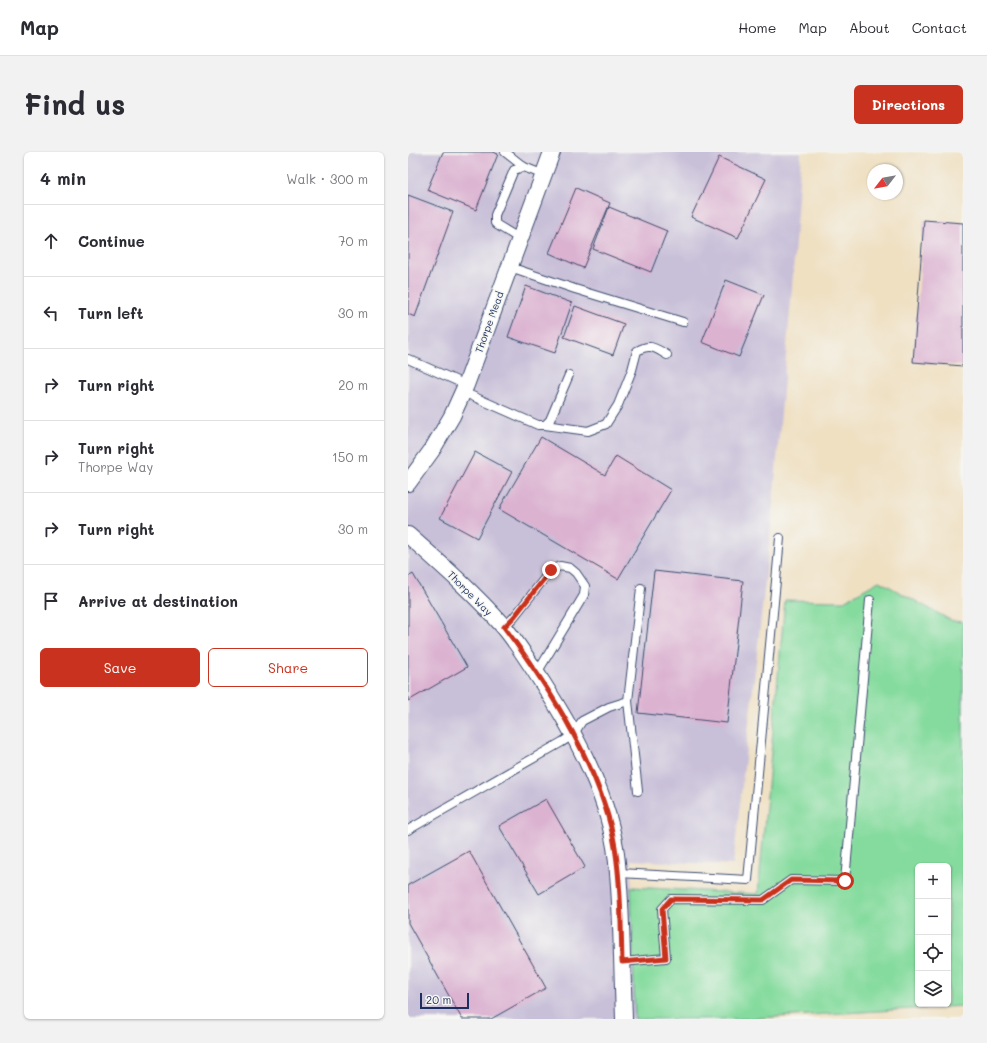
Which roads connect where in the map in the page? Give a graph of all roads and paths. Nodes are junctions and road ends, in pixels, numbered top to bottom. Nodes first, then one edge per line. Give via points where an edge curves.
1 (504, 152) edge
2 (552, 152) edge
3 (524, 167) junction
4 (544, 175) junction
5 (520, 239) junction
6 (510, 267) junction
7 (683, 322) dead end
8 (668, 355) dead end
9 (408, 359) edge
10 (568, 375) dead end
11 (465, 388) junction
12 (545, 425) junction
13 (408, 483) edge
14 (408, 534) edge
15 (780, 538) dead end
16 (641, 588) dead end
17 (870, 600) dead end
18 (504, 627) junction
19 (537, 673) junction
20 (628, 701) junction
21 (573, 735) junction
22 (638, 791) dead end
23 (408, 830) edge
24 (619, 873) junction
25 (622, 962) junction
26 (624, 1019) edge

1 - 3 lane
2 - 4 street, Thorpe Mead
3 - 4 lane
3 - 5 lane via 514,170 495,215 497,225
4 - 5 street, Thorpe Mead
5 - 6 street, Thorpe Mead
6 - 7 lane via 575,290
6 - 11 street, Thorpe Mead
8 - 12 lane via 652,347 637,352 618,405 606,424 588,431
9 - 11 lane
10 - 12 lane via 550,420
11 - 12 lane via 538,424
11 - 13 street, Thorpe Mead via 432,450
14 - 18 street, Thorpe Way
15 - 24 lane via 748,880
16 - 20 lane
17 - 25 lane via 845,881 791,880 763,900 671,899 662,909 666,958
18 - 19 street, Thorpe Way
18 - 19 lane via 551,570 560,566 570,568 580,579 584,586 584,595
19 - 21 street, Thorpe Way
20 - 21 lane via 609,707 582,721
20 - 22 lane
21 - 23 lane
21 - 24 street, Thorpe Way via 607,811
24 - 25 street, Thorpe Way
25 - 26 street, Thorpe Way

